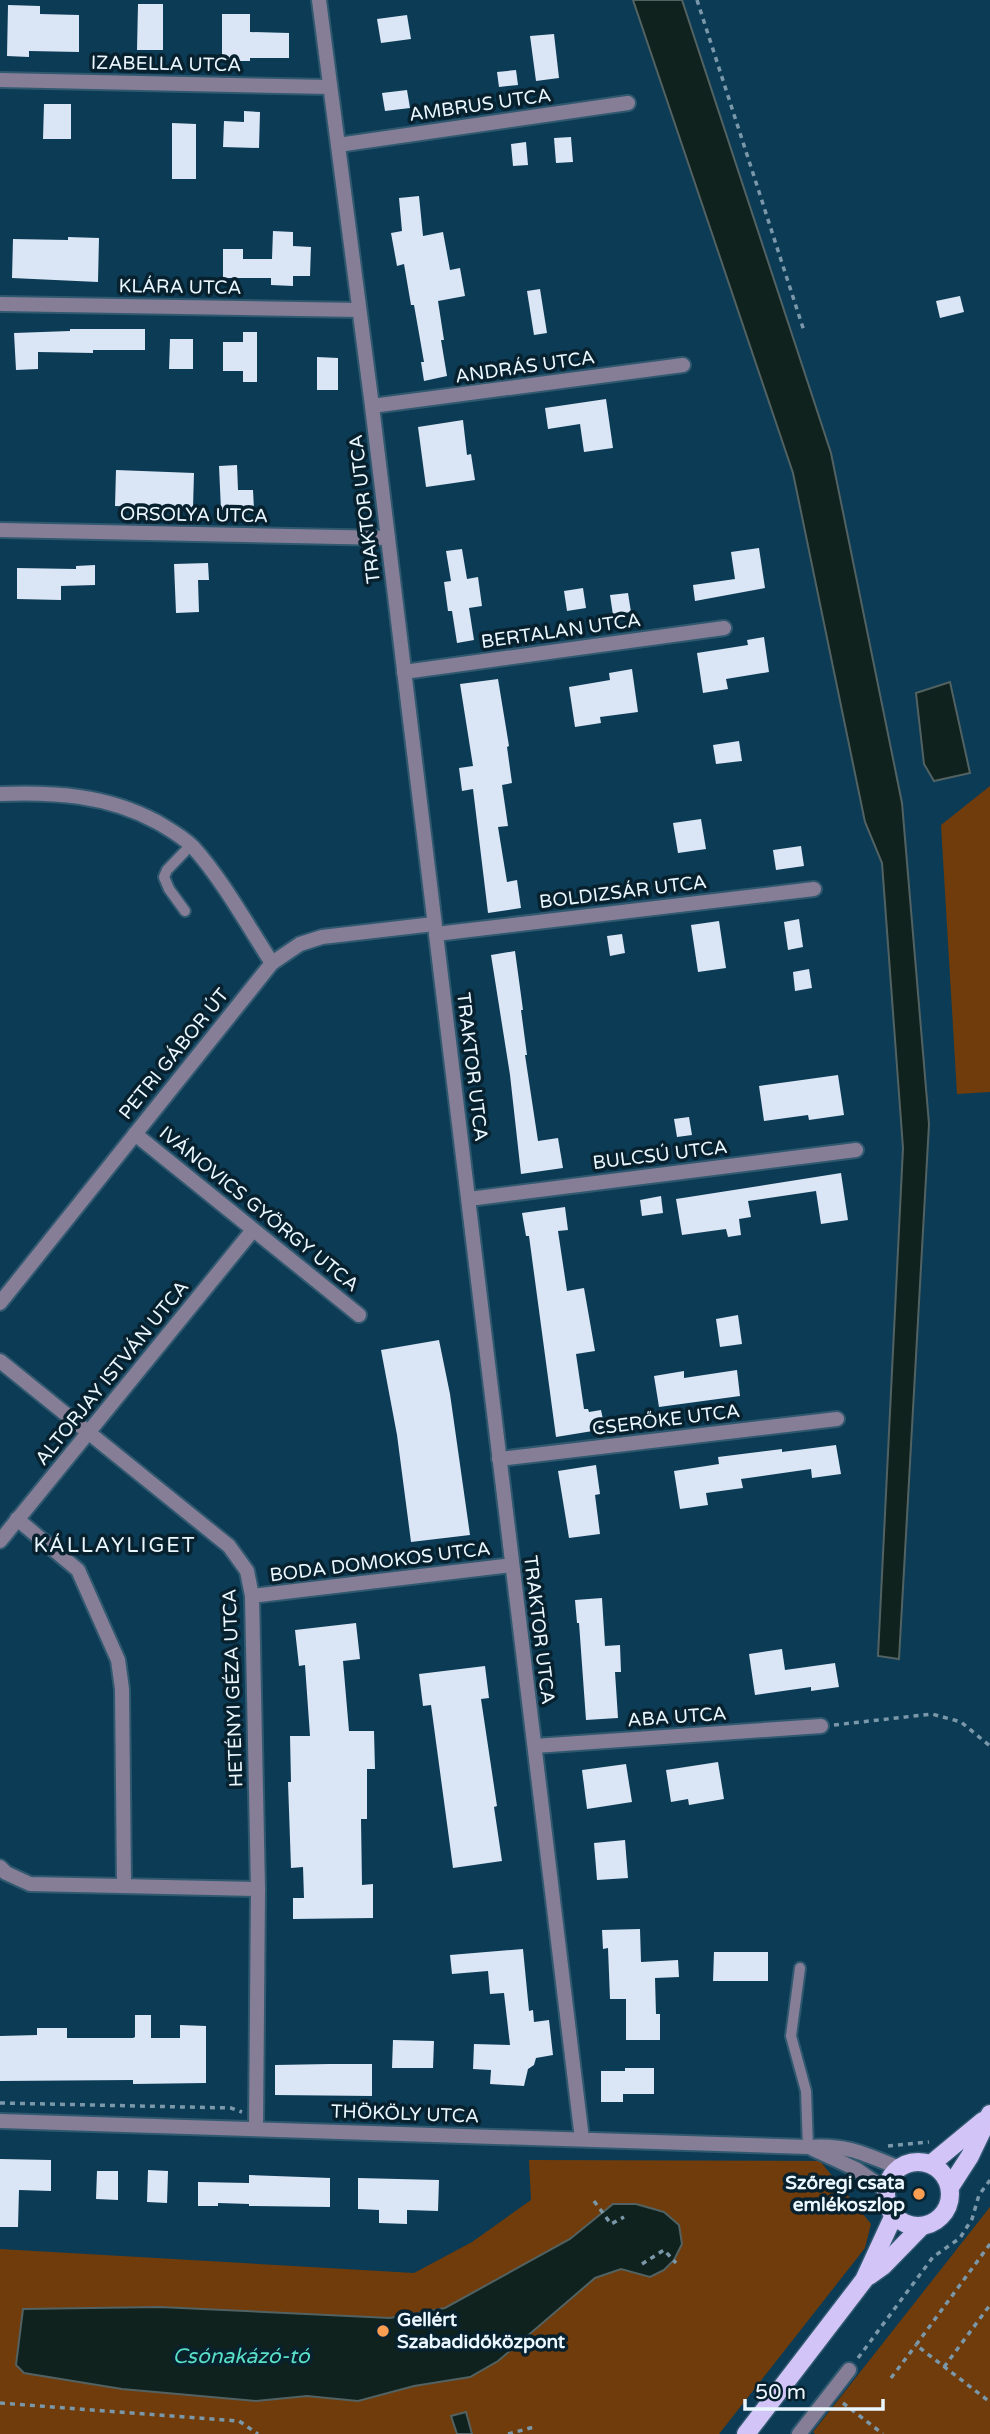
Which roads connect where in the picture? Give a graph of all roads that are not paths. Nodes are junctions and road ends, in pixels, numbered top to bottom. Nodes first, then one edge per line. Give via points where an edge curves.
1 (319, 0) edge
2 (0, 80) edge
3 (330, 87) junction
4 (628, 103) dead end
5 (338, 145) junction
6 (0, 303) edge
7 (359, 310) junction
8 (683, 365) dead end
9 (372, 406) junction
10 (0, 530) edge
11 (388, 538) junction
12 (724, 628) dead end
13 (404, 672) junction
14 (0, 793) edge
15 (191, 845) junction
16 (814, 889) dead end
17 (185, 911) dead end
18 (435, 929) junction
19 (272, 963) junction
20 (135, 1134) junction
21 (856, 1150) dead end
22 (469, 1199) junction
23 (253, 1230) junction
24 (0, 1303) edge
25 (359, 1315) dead end
26 (0, 1361) edge
27 (837, 1419) dead end
28 (88, 1432) junction
29 (499, 1460) junction
30 (17, 1520) junction
31 (0, 1541) edge
32 (512, 1565) junction
33 (252, 1597) junction
34 (821, 1726) road end
35 (535, 1746) junction
36 (0, 1867) edge
37 (124, 1884) junction
38 (257, 1889) junction
39 (800, 1968) dead end
40 (989, 2115) edge
41 (0, 2121) edge
42 (256, 2128) junction
43 (582, 2139) junction
44 (808, 2147) junction
45 (931, 2164) junction
46 (899, 2168) junction
47 (950, 2187) junction
48 (886, 2190) junction
49 (894, 2215) junction
50 (922, 2226) junction
51 (864, 2280) junction
52 (849, 2370) road end
53 (746, 2434) edge
54 (799, 2434) edge

1 - 3 street, TRAKTOR UTCA
2 - 3 street, IZABELLA UTCA
3 - 5 street, TRAKTOR UTCA
4 - 5 street, AMBRUS UTCA
5 - 7 street, TRAKTOR UTCA
6 - 7 street, KLÁRA UTCA
7 - 9 street, TRAKTOR UTCA
8 - 9 street, ANDRÁS UTCA
9 - 11 street, TRAKTOR UTCA
10 - 11 street, ORSOLYA UTCA
11 - 13 street, TRAKTOR UTCA
12 - 13 street, BERTALAN UTCA
13 - 18 street, TRAKTOR UTCA
14 - 15 street via 99,799 145,816
15 - 17 lane via 164,877
15 - 19 street
16 - 18 street, BOLDIZSÁR UTCA
18 - 19 street, PETRI GÁBOR ÚT via 322,937 300,944
18 - 22 street, TRAKTOR UTCA
19 - 20 street, PETRI GÁBOR ÚT
20 - 23 street, IVÁNOVICS GYÖRGY UTCA
20 - 24 street, PETRI GÁBOR ÚT
21 - 22 street, BULCSÚ UTCA
22 - 29 street, TRAKTOR UTCA
23 - 25 street, IVÁNOVICS GYÖRGY UTCA
23 - 28 street, ALTORJAY ISTVÁN UTCA
26 - 28 street, HETÉNYI GÉZA UTCA
27 - 29 street, CSERŐKE UTCA
28 - 30 street, ALTORJAY ISTVÁN UTCA
28 - 33 street, HETÉNYI GÉZA UTCA via 229,1546 247,1571
29 - 32 street, TRAKTOR UTCA
30 - 31 street, ALTORJAY ISTVÁN UTCA
30 - 37 street via 78,1570 118,1660
32 - 33 street, BODA DOMOKOS UTCA
32 - 35 street, TRAKTOR UTCA
33 - 38 street, HETÉNYI GÉZA UTCA
34 - 35 street, ABA UTCA
35 - 43 street, TRAKTOR UTCA
36 - 37 street via 30,1884
37 - 38 street
38 - 42 street, HETÉNYI GÉZA UTCA
39 - 44 lane via 791,2036 806,2091
40 - 45 main road
40 - 47 main road
41 - 42 street, THÖKÖLY UTCA
42 - 43 street, THÖKÖLY UTCA
43 - 44 street, THÖKÖLY UTCA
44 - 46 street, THÖKÖLY UTCA via 834,2145
44 - 48 street, THÖKÖLY UTCA via 856,2169
45 - 46 main road via 914,2161
45 - 47 main road
46 - 48 main road
47 - 50 main road via 941,2217
48 - 49 main road
49 - 50 main road via 906,2224
49 - 51 main road
50 - 51 main road
51 - 53 main road
52 - 54 street

